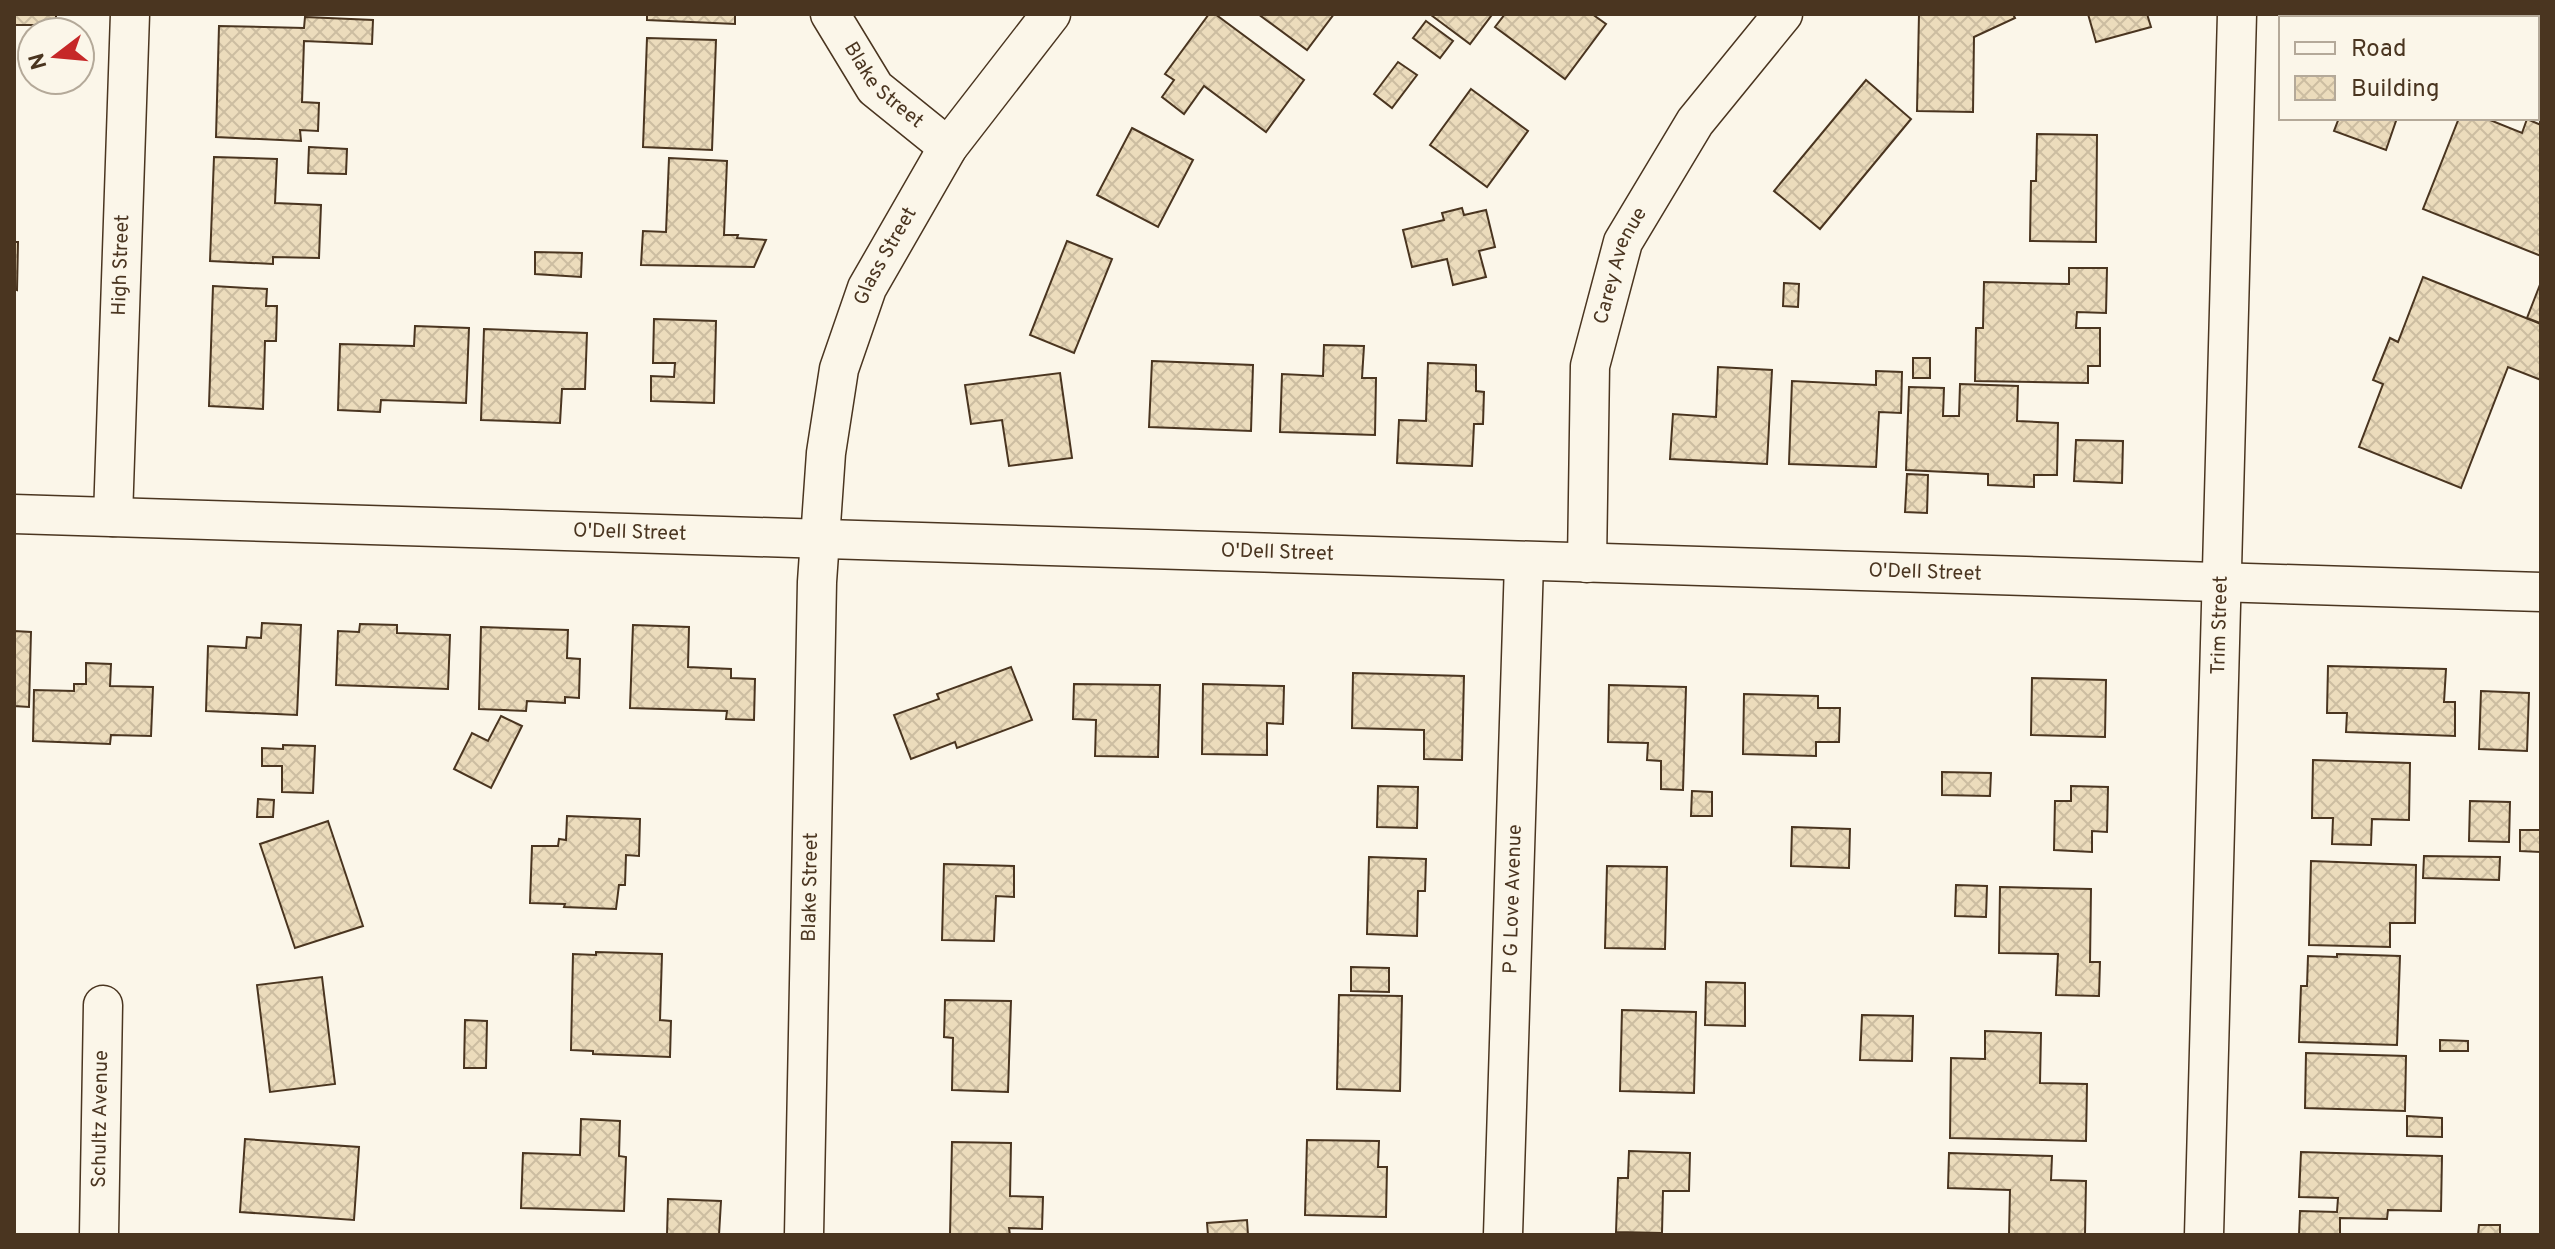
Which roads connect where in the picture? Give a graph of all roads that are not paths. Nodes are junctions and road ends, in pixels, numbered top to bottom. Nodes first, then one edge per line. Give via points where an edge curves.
1 (130, 14) edge
2 (830, 14) edge
3 (1051, 14) edge
4 (1783, 14) edge
5 (2237, 14) edge
6 (948, 147) junction
7 (14, 514) edge
8 (113, 517) junction
9 (820, 540) junction
10 (1524, 562) junction
11 (1587, 563) junction
12 (2222, 584) junction
13 (2541, 592) edge
14 (103, 1005) dead end
15 (99, 1235) edge
16 (804, 1235) edge
17 (1503, 1235) edge
18 (2204, 1235) edge

1 - 8 street, High Street
2 - 6 street, Blake Street via 875,88
3 - 6 street, Glass Street
4 - 11 street, Carey Avenue via 1695,122 1623,242 1590,366
5 - 12 street, Trim Street
6 - 9 street, Glass Street via 867,288 839,369
7 - 8 street, O'Dell Street
8 - 9 street, O'Dell Street
9 - 10 street, O'Dell Street
9 - 16 street, Blake Street
10 - 11 street, O'Dell Street
10 - 17 street, P G Love Avenue
11 - 12 street, O'Dell Street
12 - 13 street, O'Dell Street
12 - 18 street, Trim Street
14 - 15 street, Schultz Avenue

